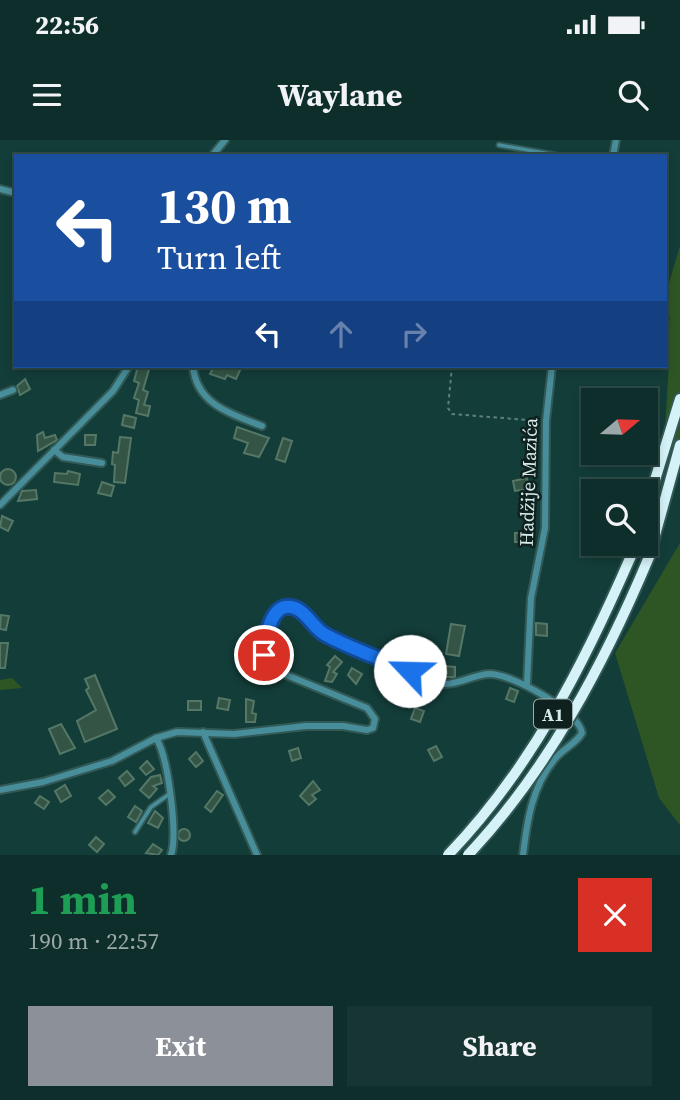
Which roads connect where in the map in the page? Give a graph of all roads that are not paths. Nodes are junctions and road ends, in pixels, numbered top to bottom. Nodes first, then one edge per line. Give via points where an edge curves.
1 (225, 140) edge
2 (499, 145) dead end
3 (214, 154) edge
4 (550, 154) edge
5 (129, 368) edge
6 (193, 368) edge
7 (552, 368) edge
8 (13, 390) dead end
9 (0, 395) edge
10 (680, 399) edge
11 (262, 426) dead end
12 (680, 445) edge
13 (54, 450) junction
14 (102, 463) dead end
15 (655, 479) edge
16 (0, 505) edge
17 (631, 556) edge
18 (527, 683) junction
19 (203, 732) junction
20 (156, 738) junction
21 (0, 790) edge
22 (168, 795) junction
23 (135, 832) dead end
24 (171, 855) edge
25 (257, 855) edge
26 (448, 855) edge
27 (468, 855) edge
28 (523, 855) edge

1 - 3 street
2 - 4 lane
5 - 13 street via 113,391
6 - 11 street via 197,385 209,400
7 - 18 street, Hadžije Mazića via 546,421 545,528 531,598
8 - 9 street
10 - 15 highway
12 - 27 highway, A1, bridge via 649,557 600,665 520,792
13 - 14 street via 64,457
13 - 16 street
17 - 26 highway, A1, bridge via 593,640 542,734
18 - 19 street via 487,674 455,683 430,682 325,634 299,610 285,607 276,613 266,638 267,665 367,708 374,719 373,728 306,726 234,734
18 - 28 street via 578,720 582,733 544,774 527,818
19 - 20 street
19 - 25 street
20 - 21 street via 112,761
20 - 22 street via 165,755
22 - 23 lane via 151,807
22 - 24 street via 175,829

